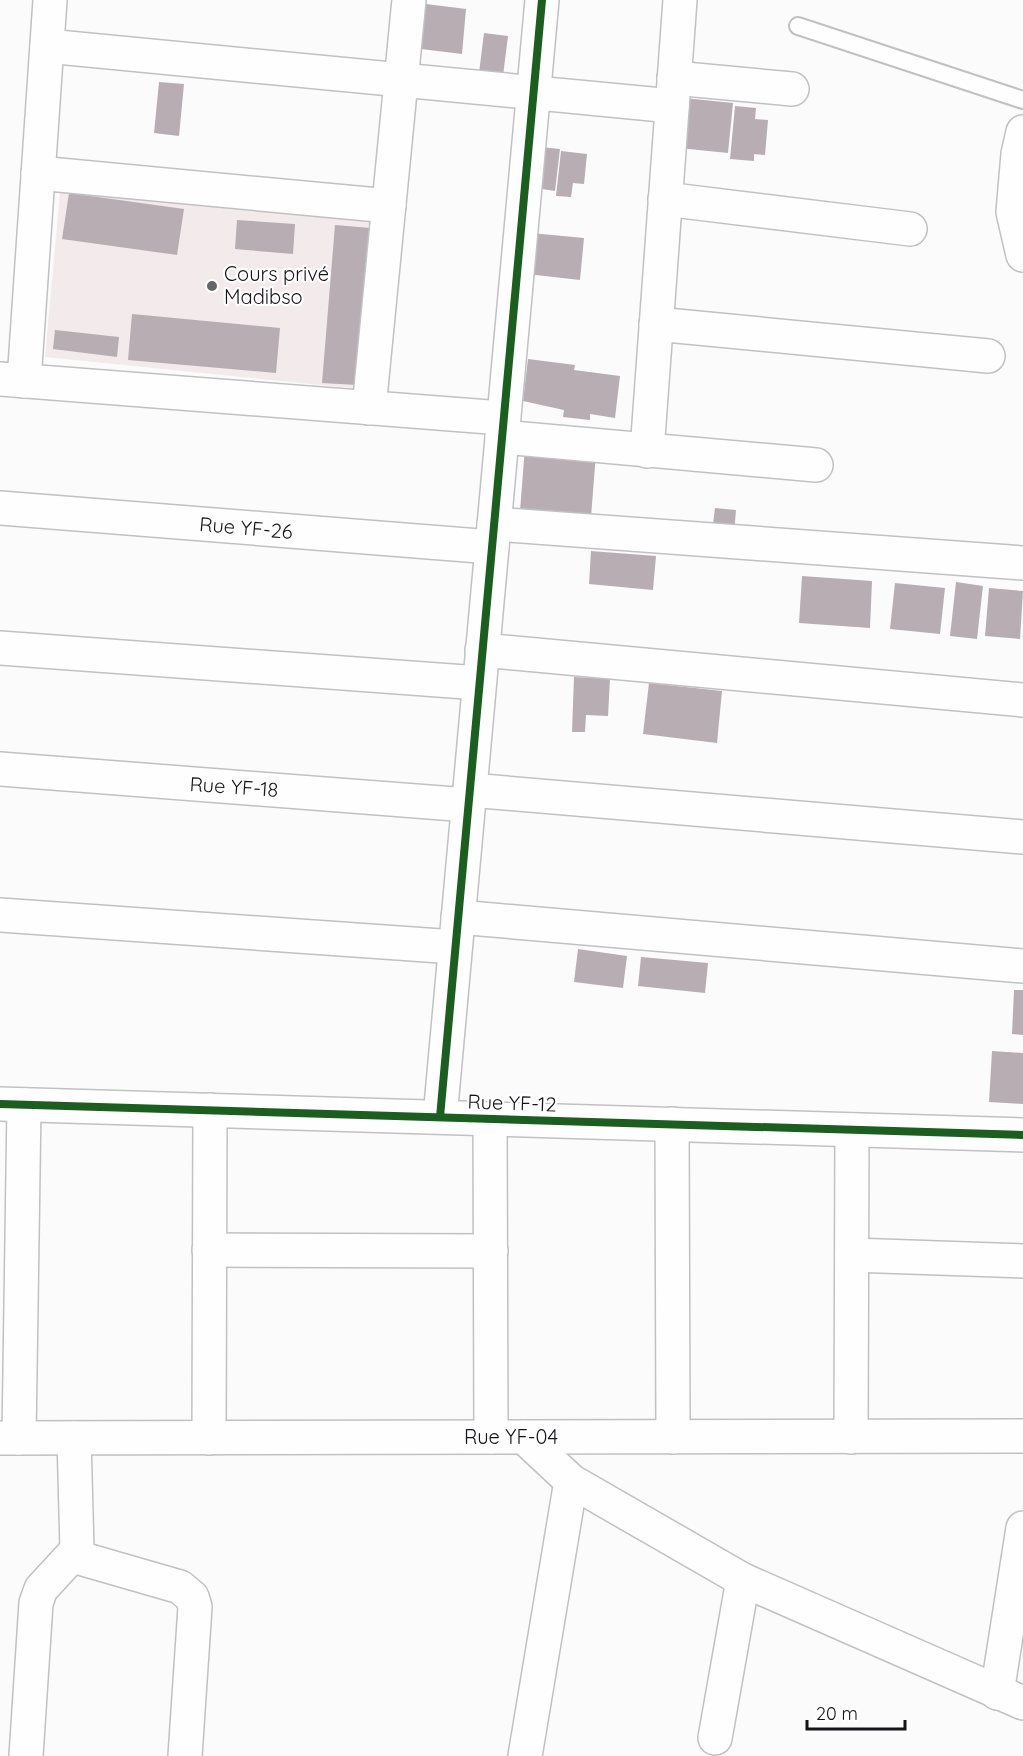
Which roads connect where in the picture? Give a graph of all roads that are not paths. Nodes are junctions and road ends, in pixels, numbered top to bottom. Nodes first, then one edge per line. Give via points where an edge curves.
1 (50, 0) edge
2 (409, 0) edge
3 (542, 0) edge
4 (680, 0) edge
5 (798, 26) dead end
6 (47, 46) junction
7 (401, 80) junction
8 (792, 89) dead end
9 (673, 92) junction
10 (533, 93) junction
11 (1023, 100) edge
12 (1021, 147) edge
13 (38, 173) junction
14 (665, 199) junction
15 (389, 206) junction
16 (910, 229) dead end
17 (1023, 255) edge
18 (656, 324) junction
19 (988, 356) dead end
20 (12, 380) edge
21 (369, 408) junction
22 (502, 428) junction
23 (647, 451) junction
24 (816, 465) dead end
25 (0, 508) edge
26 (493, 536) junction
27 (1023, 563) edge
28 (0, 648) edge
29 (482, 650) junction
30 (479, 683) junction
31 (1023, 700) edge
32 (0, 769) edge
33 (469, 797) junction
34 (1023, 837) edge
35 (0, 915) edge
36 (457, 932) junction
37 (1023, 966) edge
38 (12, 1105) edge
39 (210, 1110) junction
40 (440, 1118) junction
41 (490, 1119) junction
42 (672, 1124) junction
43 (852, 1130) junction
44 (1023, 1135) edge
45 (209, 1250) junction
46 (491, 1251) junction
47 (852, 1255) junction
48 (1023, 1261) edge
49 (491, 1437) junction
50 (524, 1437) junction
51 (673, 1437) junction
52 (851, 1437) junction
53 (1023, 1437) edge
54 (9, 1438) edge
55 (74, 1438) junction
56 (209, 1438) junction
57 (571, 1481) junction
58 (1023, 1528) edge
59 (77, 1550) junction
60 (742, 1580) junction
61 (1010, 1698) edge
62 (715, 1738) dead end
63 (26, 1756) edge
64 (185, 1756) edge
65 (525, 1756) edge

1 - 6 street
2 - 7 street
3 - 10 street
4 - 9 street
5 - 11 lane
6 - 7 street
6 - 13 street
7 - 10 street
7 - 15 street
8 - 9 street
9 - 10 street
9 - 14 street
10 - 22 street
12 - 17 street via 1013,212
13 - 15 street
13 - 20 street
14 - 16 street
14 - 18 street
15 - 21 street
18 - 19 street
18 - 23 street
20 - 21 street
21 - 22 street
22 - 23 street
22 - 26 street
23 - 24 street
25 - 26 street, Rue YF-26
26 - 27 street, Rue YF-26
26 - 29 street
28 - 30 street
29 - 30 street
29 - 31 street
30 - 33 street
32 - 33 street, Rue YF-18
33 - 34 street, Rue YF-18
33 - 36 street
35 - 36 street
36 - 37 street
36 - 40 street
38 - 39 street, Rue YF-12
38 - 54 street
39 - 40 street, Rue YF-12
39 - 45 street
40 - 41 street, Rue YF-12
41 - 42 street, Rue YF-12
41 - 46 street
42 - 43 street, Rue YF-12
42 - 51 street
43 - 44 street, Rue YF-12
43 - 47 street
45 - 46 street
45 - 56 street
46 - 49 street
47 - 48 street
47 - 52 street
49 - 50 street, Rue YF-04
49 - 56 street, Rue YF-04
50 - 51 street, Rue YF-04
50 - 57 street
51 - 52 street, Rue YF-04
52 - 53 street, Rue YF-04
54 - 55 street, Rue YF-04
55 - 56 street, Rue YF-04
55 - 59 street
57 - 60 street
57 - 65 street
58 - 61 street
59 - 63 street via 41,1589 36,1603
59 - 64 street via 83,1560 180,1587 192,1597 195,1607
60 - 61 street
60 - 62 street

